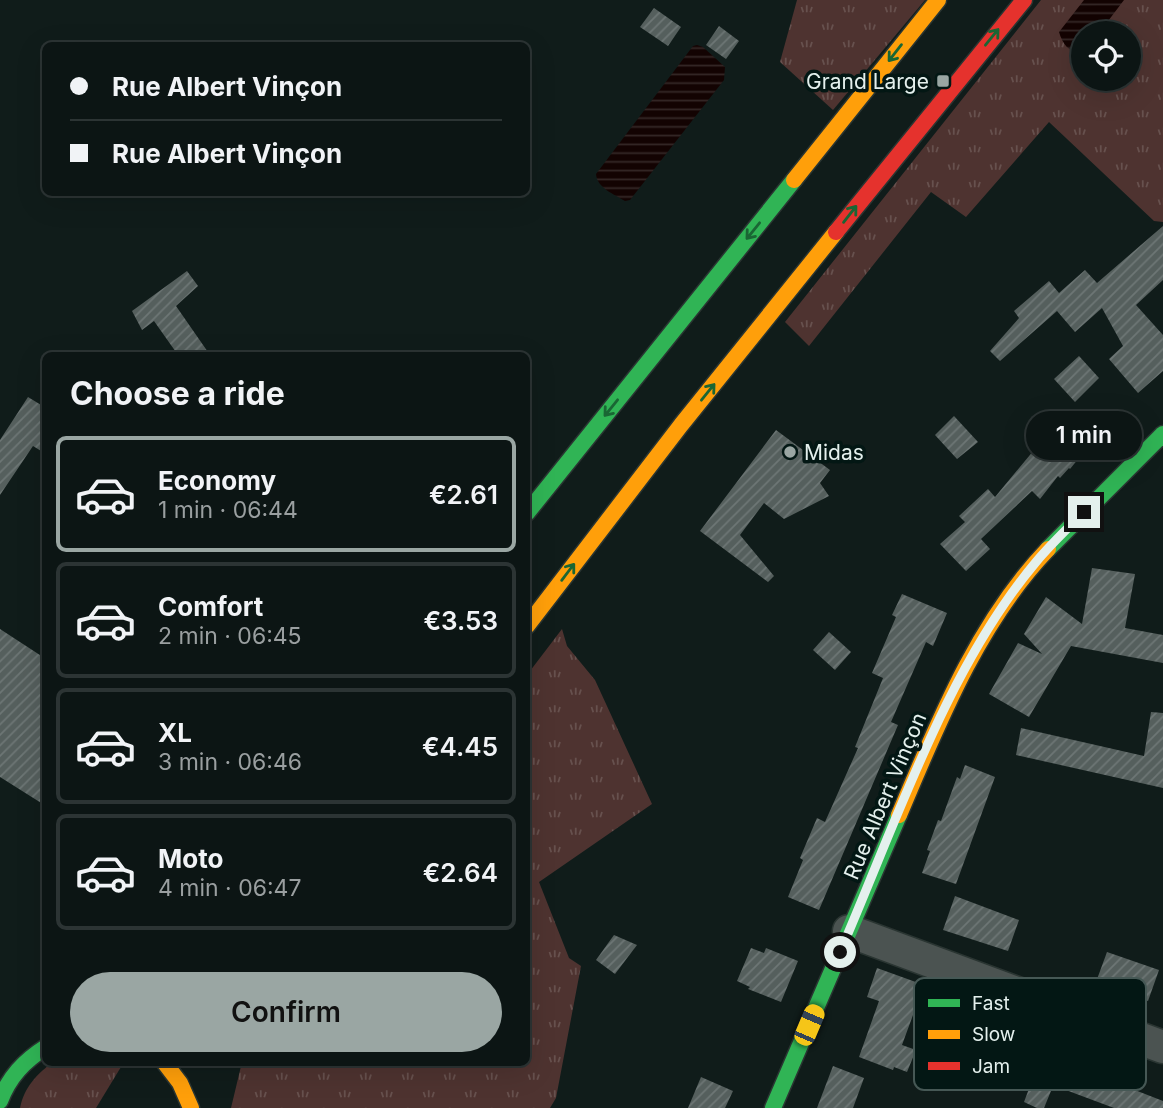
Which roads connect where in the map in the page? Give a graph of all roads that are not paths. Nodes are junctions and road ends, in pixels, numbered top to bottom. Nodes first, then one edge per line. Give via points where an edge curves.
1 (938, 0) edge
2 (1024, 0) edge
3 (1163, 434) edge
4 (530, 509) edge
5 (530, 622) edge
6 (849, 931) junction
7 (976, 978) edge
8 (1146, 1041) edge
9 (1163, 1047) edge
10 (42, 1049) edge
11 (168, 1066) edge
12 (8, 1068) edge
13 (190, 1073) dead end
14 (0, 1101) edge
15 (189, 1101) edge
16 (773, 1108) edge

1 -> 4 main road
5 -> 2 main road via 681,425
3 - 6 main road, Rue Albert Vinçon via 1036,562 996,617 939,720
6 - 7 street
6 - 16 main road, Rue Albert Vinçon
8 - 9 street
10 - 12 main road
11 - 15 main road
12 - 14 main road
13 - 15 main road

